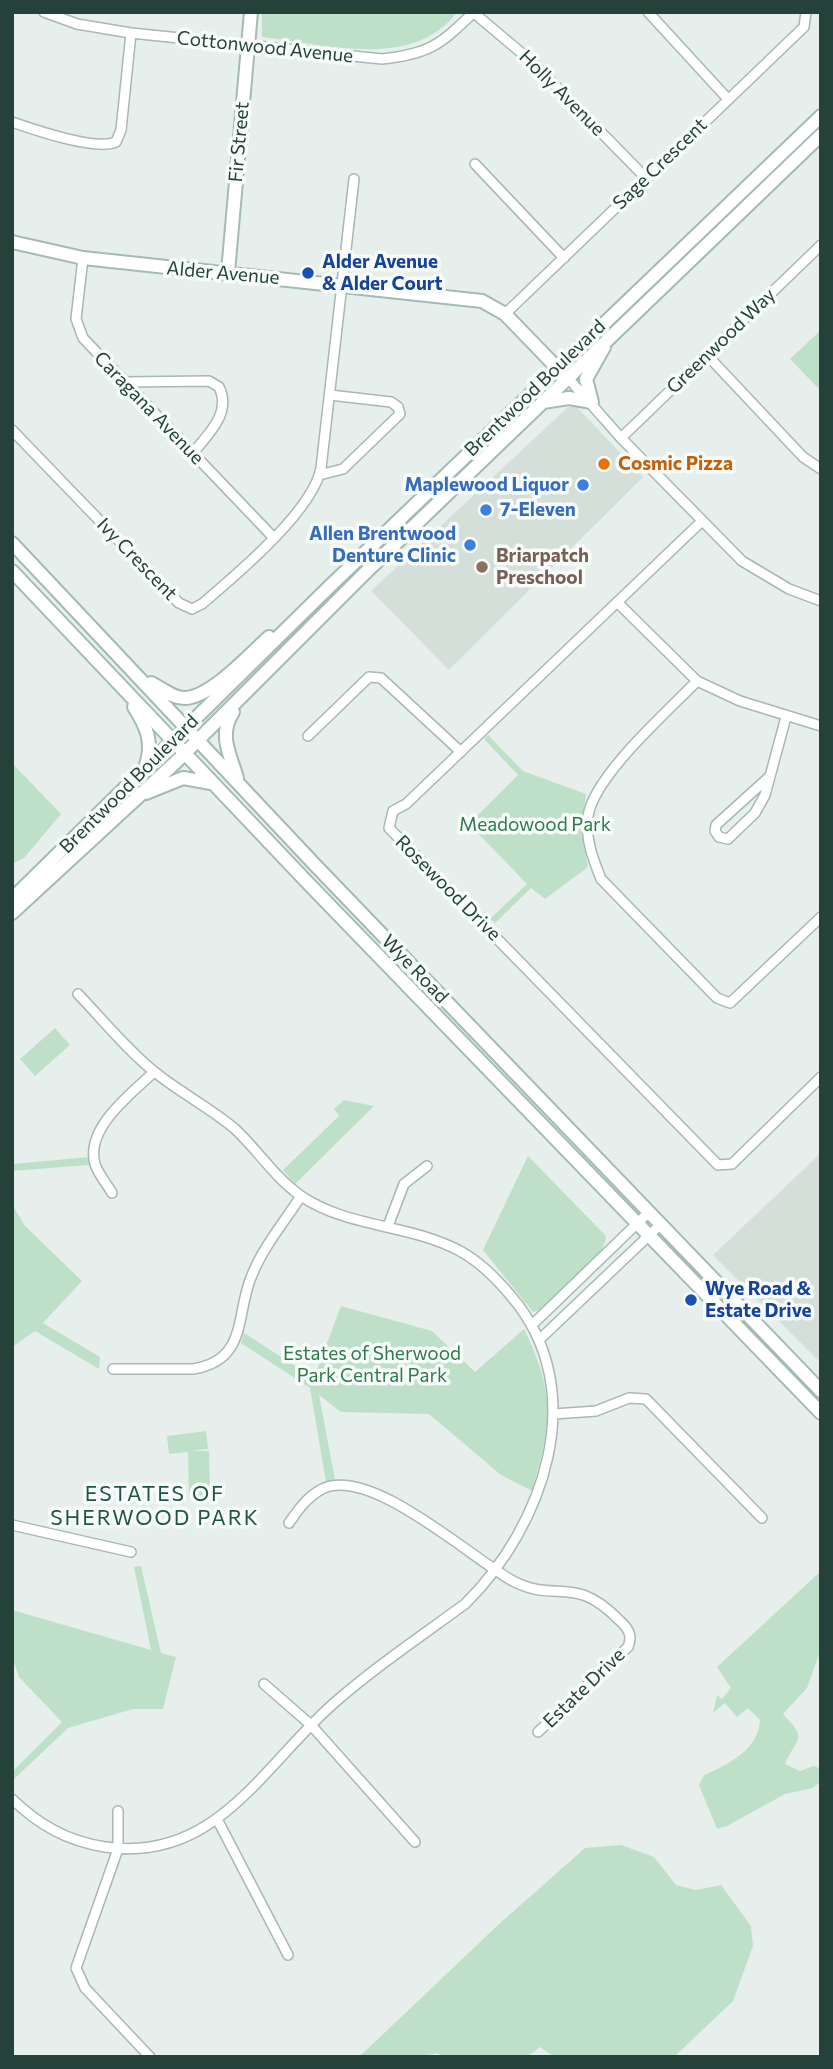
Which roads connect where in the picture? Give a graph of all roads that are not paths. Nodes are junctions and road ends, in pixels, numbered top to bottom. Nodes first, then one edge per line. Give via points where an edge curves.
1 (44, 12) edge
2 (251, 12) edge
3 (648, 12) edge
4 (806, 12) edge
5 (474, 13) edge
6 (131, 33) junction
7 (247, 44) junction
8 (727, 98) junction
9 (821, 116) edge
10 (12, 122) edge
11 (821, 135) edge
12 (475, 164) dead end
13 (646, 178) junction
14 (354, 179) dead end
15 (12, 242) edge
16 (821, 245) edge
17 (83, 258) junction
18 (564, 258) junction
19 (228, 272) junction
20 (342, 284) junction
21 (505, 314) junction
22 (595, 330) junction
23 (608, 340) junction
24 (536, 346) junction
25 (707, 355) junction
26 (557, 368) junction
27 (568, 378) junction
28 (124, 382) junction
29 (535, 389) junction
30 (330, 395) junction
31 (543, 402) junction
32 (592, 402) junction
33 (12, 430) edge
34 (621, 438) junction
35 (193, 453) junction
36 (821, 469) edge
37 (319, 475) junction
38 (702, 521) junction
39 (273, 537) junction
40 (12, 543) edge
41 (12, 571) edge
42 (328, 587) junction
43 (821, 601) edge
44 (617, 602) junction
45 (141, 677) junction
46 (696, 681) junction
47 (126, 691) junction
48 (243, 696) junction
49 (786, 717) junction
50 (821, 726) edge
51 (187, 727) junction
52 (308, 736) dead end
53 (198, 739) junction
54 (179, 746) junction
55 (461, 752) junction
56 (143, 771) junction
57 (769, 777) junction
58 (237, 782) junction
59 (142, 794) junction
60 (225, 795) junction
61 (108, 827) junction
62 (12, 899) edge
63 (12, 913) edge
64 (821, 917) edge
65 (78, 995) dead end
66 (154, 1072) junction
67 (821, 1077) edge
68 (427, 1166) dead end
69 (111, 1193) dead end
70 (301, 1196) junction
71 (649, 1212) junction
72 (638, 1224) junction
73 (660, 1224) junction
74 (388, 1226) junction
75 (649, 1235) junction
76 (532, 1325) junction
77 (539, 1340) junction
78 (113, 1370) dead end
79 (821, 1391) edge
80 (821, 1413) edge
81 (555, 1414) junction
82 (762, 1518) dead end
83 (289, 1523) dead end
84 (12, 1525) edge
85 (131, 1552) dead end
86 (494, 1569) junction
87 (264, 1684) dead end
88 (311, 1725) junction
89 (538, 1732) dead end
90 (12, 1799) edge
91 (118, 1811) dead end
92 (217, 1819) junction
93 (415, 1842) dead end
94 (118, 1849) junction
95 (288, 1955) dead end
96 (150, 2057) edge

1 - 6 street, Cottonwood Avenue via 77,24
2 - 7 main road, Fir Street
3 - 8 street
4 - 8 street, Sage Crescent via 804,27
5 - 7 street, Cottonwood Avenue via 439,44 416,55 382,59
5 - 13 street, Holly Avenue via 531,61
6 - 7 street, Cottonwood Avenue
6 - 10 street via 116,142 90,142
7 - 19 main road, Fir Street
8 - 13 street, Sage Crescent
9 - 22 main road, Brentwood Boulevard
11 - 23 main road, Brentwood Boulevard
12 - 18 street
13 - 18 street, Sage Crescent
14 - 20 street, Ivy Crescent
15 - 17 main road, Alder Avenue
16 - 25 street, Greenwood Way
17 - 19 main road, Alder Avenue
17 - 28 street, Caragana Avenue via 77,326 87,344
18 - 21 street, Sage Crescent
19 - 20 main road, Alder Avenue
20 - 21 main road, Alder Avenue via 467,298
20 - 30 street, Ivy Crescent
21 - 24 main road, Alder Avenue
22 - 24 main road via 564,352
22 - 26 main road, Brentwood Boulevard
23 - 27 main road, Brentwood Boulevard
23 - 32 main road via 586,379
24 - 26 main road, Alder Avenue
24 - 29 main road via 541,365
25 - 34 street, Greenwood Way
25 - 36 street via 803,457
26 - 27 main road, Alder Avenue
26 - 29 main road, Brentwood Boulevard
27 - 31 main road, Brentwood Boulevard
27 - 32 street, Alder Avenue
28 - 35 street, Caragana Avenue
28 - 35 street via 209,381 219,387 220,417
29 - 42 main road, Brentwood Boulevard
30 - 37 street, Ivy Crescent
30 - 37 street via 391,402 400,414 343,469
31 - 32 main road via 569,398
31 - 48 main road, Brentwood Boulevard
32 - 34 street, Alder Avenue
33 - 39 street, Ivy Crescent via 188,608 202,604
34 - 38 street, Alder Avenue
35 - 39 street, Caragana Avenue
37 - 39 street, Ivy Crescent via 306,503
38 - 43 street, Alder Avenue via 743,561 789,589
38 - 44 street, Rosewood Drive
40 - 45 main road, Wye Road
41 - 47 main road, Wye Road
42 - 45 main road via 198,695 173,696
42 - 51 main road, Brentwood Boulevard
44 - 46 street
44 - 55 street, Rosewood Drive
45 - 51 main road, Wye Road
46 - 49 street
46 - 64 street via 599,789 588,814 588,827 591,856 601,880 717,998 730,1003
47 - 54 main road, Wye Road
47 - 56 main road via 148,733 149,753
48 - 53 main road, Brentwood Boulevard
48 - 58 main road via 224,730
49 - 50 street
49 - 57 street
51 - 53 main road, Wye Road
51 - 54 main road, Brentwood Boulevard
52 - 55 street via 369,677 381,678
53 - 54 main road, Brentwood Boulevard
53 - 58 main road, Wye Road
54 - 56 main road, Brentwood Boulevard
54 - 59 main road, Brentwood Boulevard
54 - 60 main road, Wye Road
54 - 61 main road via 133,791
55 - 67 street, Rosewood Drive via 393,811 389,828 718,1165 732,1164
56 - 62 main road, Brentwood Boulevard
57 - 57 street via 716,825 719,837 728,839 755,813
58 - 71 main road, Wye Road
59 - 60 main road via 191,778 212,783
59 - 61 main road, Brentwood Boulevard
60 - 72 main road, Wye Road
61 - 63 main road, Brentwood Boulevard
65 - 66 street
66 - 69 street via 115,1110 94,1142 95,1164
66 - 70 street via 233,1128
68 - 74 street via 404,1184
70 - 74 street via 337,1213
70 - 78 street via 251,1276 232,1348 205,1367
71 - 72 street
71 - 73 main road, Wye Road
72 - 75 main road, Wye Road
72 - 76 street
73 - 75 street
73 - 79 main road, Wye Road
74 - 76 street via 446,1244 476,1261 502,1285
75 - 77 street
75 - 80 main road, Wye Road
76 - 77 street
77 - 81 street
81 - 82 street via 596,1411 629,1398 646,1399
81 - 86 street via 545,1474 524,1521
83 - 86 street, Estate Drive via 303,1504 330,1486 369,1492 410,1510
84 - 85 street
86 - 88 street via 465,1604
86 - 89 street, Estate Drive via 527,1587 593,1597 630,1633 628,1647
87 - 88 street
88 - 92 street via 233,1808
88 - 93 street
90 - 94 street via 52,1831
91 - 94 street
92 - 94 street via 168,1844
92 - 95 street
94 - 96 street via 76,1968 85,1988

